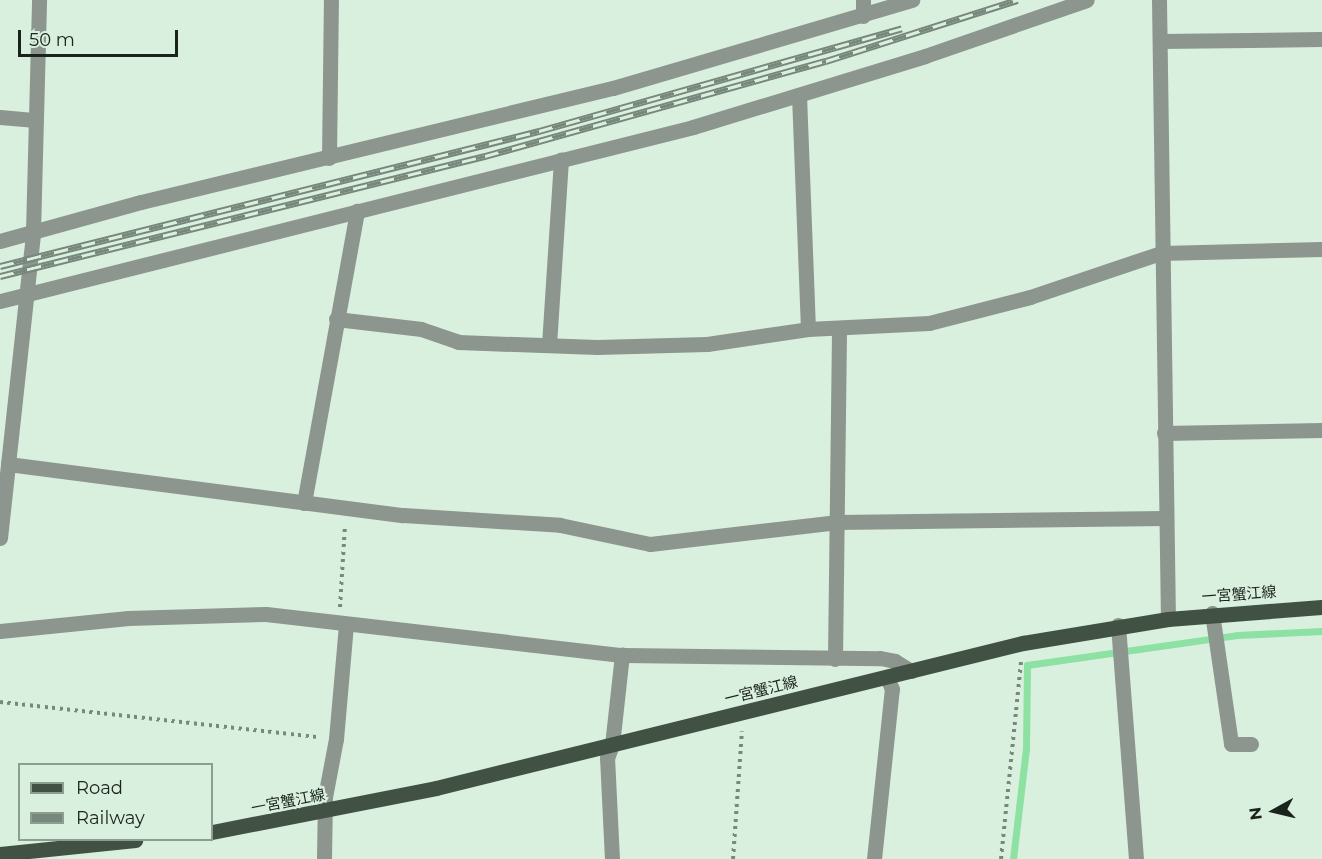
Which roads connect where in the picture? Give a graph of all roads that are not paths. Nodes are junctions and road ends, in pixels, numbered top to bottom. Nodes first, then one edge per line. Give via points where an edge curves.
1 (39, 0) edge
2 (331, 0) edge
3 (862, 0) edge
4 (912, 0) edge
5 (1087, 0) edge
6 (1159, 0) edge
7 (863, 16) junction
8 (1322, 39) edge
9 (1160, 41) junction
10 (798, 95) junction
11 (0, 117) edge
12 (36, 120) junction
13 (329, 158) junction
14 (561, 159) junction
15 (357, 211) junction
16 (33, 232) junction
17 (0, 241) edge
18 (1322, 249) edge
19 (1161, 253) junction
20 (27, 295) junction
21 (0, 301) edge
22 (336, 319) junction
23 (838, 328) junction
24 (808, 329) junction
25 (549, 345) junction
26 (1322, 430) edge
27 (1164, 433) junction
28 (8, 464) junction
29 (304, 502) junction
30 (1166, 518) junction
31 (836, 522) junction
32 (0, 538) edge
33 (1322, 607) edge
34 (1168, 619) junction
35 (1213, 621) junction
36 (343, 624) junction
37 (0, 632) edge
38 (1119, 633) junction
39 (622, 655) junction
40 (835, 659) junction
41 (910, 671) junction
42 (887, 678) junction
43 (1251, 744) dead end
44 (612, 746) junction
45 (326, 812) junction
46 (213, 832) edge
47 (125, 841) edge
48 (0, 854) edge
49 (324, 859) edge
50 (612, 859) edge
51 (874, 859) edge
52 (1136, 859) edge

1 - 12 street
2 - 13 street
3 - 7 street
4 - 7 street
5 - 10 street
6 - 9 street
7 - 13 street via 614,88
8 - 9 street
9 - 19 street
10 - 14 street via 693,127
10 - 24 street
11 - 12 street
12 - 16 street
13 - 16 street
14 - 15 street
14 - 25 street
15 - 20 street
15 - 22 street
16 - 17 street
16 - 20 street
18 - 19 street
19 - 23 street via 1030,297 929,323
19 - 27 street
20 - 21 street
20 - 28 street
22 - 25 street via 421,329 458,342
22 - 29 street
23 - 24 street
23 - 31 street
24 - 25 street via 707,344
26 - 27 street
27 - 30 street
28 - 29 street
28 - 32 street
29 - 31 street via 560,525 650,544
30 - 31 street
30 - 34 street
31 - 40 street
33 - 35 main road, 一宮蟹江線
34 - 35 main road, 一宮蟹江線
34 - 38 main road, 一宮蟹江線
35 - 43 street via 1231,744
36 - 37 street via 266,614 139,617
36 - 39 street
36 - 45 street via 336,739 325,797
38 - 41 main road, 一宮蟹江線 via 1023,643
38 - 52 street
39 - 40 street
39 - 44 street
40 - 41 street via 880,658 896,661
41 - 42 main road, 一宮蟹江線
42 - 44 main road, 一宮蟹江線
42 - 51 street via 892,689
44 - 45 main road, 一宮蟹江線
44 - 50 street via 607,758
45 - 46 main road, 一宮蟹江線
45 - 49 street
47 - 48 main road

